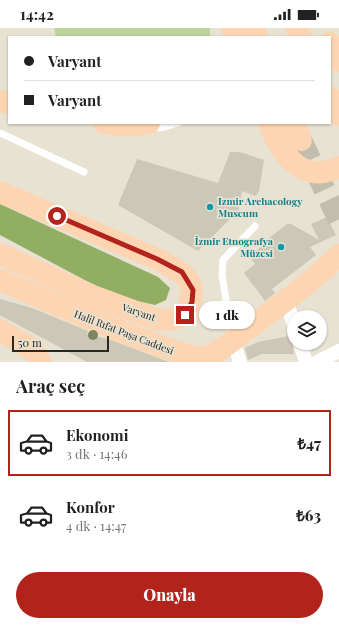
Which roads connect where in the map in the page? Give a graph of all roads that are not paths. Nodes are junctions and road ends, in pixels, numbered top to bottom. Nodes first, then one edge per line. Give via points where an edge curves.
1 (331, 45) edge
2 (339, 61) edge
3 (331, 99) edge
4 (339, 115) edge
5 (109, 124) edge
6 (143, 124) edge
7 (175, 124) edge
8 (270, 124) edge
9 (0, 133) edge
10 (339, 167) edge
11 (84, 172) dead end
12 (0, 192) edge
13 (255, 226) dead end
14 (0, 254) edge
15 (339, 254) edge
16 (0, 280) edge
17 (286, 300) junction
18 (289, 310) edge
19 (0, 330) edge
20 (233, 340) junction
21 (302, 350) edge
22 (339, 351) edge
23 (41, 362) edge
24 (240, 362) edge
25 (306, 362) edge
26 (317, 362) edge

1 - 2 main road
3 - 4 main road
5 - 6 main road
6 - 7 lane via 161,128
8 - 10 main road via 286,156 301,168 315,172 330,171
9 - 11 lane
12 - 14 main road, Varyant via 182,272 193,290 192,302 185,315 172,320 155,319 93,296
13 - 20 lane via 223,260 222,275
15 - 17 main road, Halil Rıfat Paşa Caddesi
16 - 20 main road, Halil Rıfat Paşa Caddesi via 100,324 191,356 207,357
17 - 18 street
17 - 20 main road, Halil Rıfat Paşa Caddesi
19 - 23 main road via 32,349
20 - 24 street
21 - 25 street
22 - 26 street

